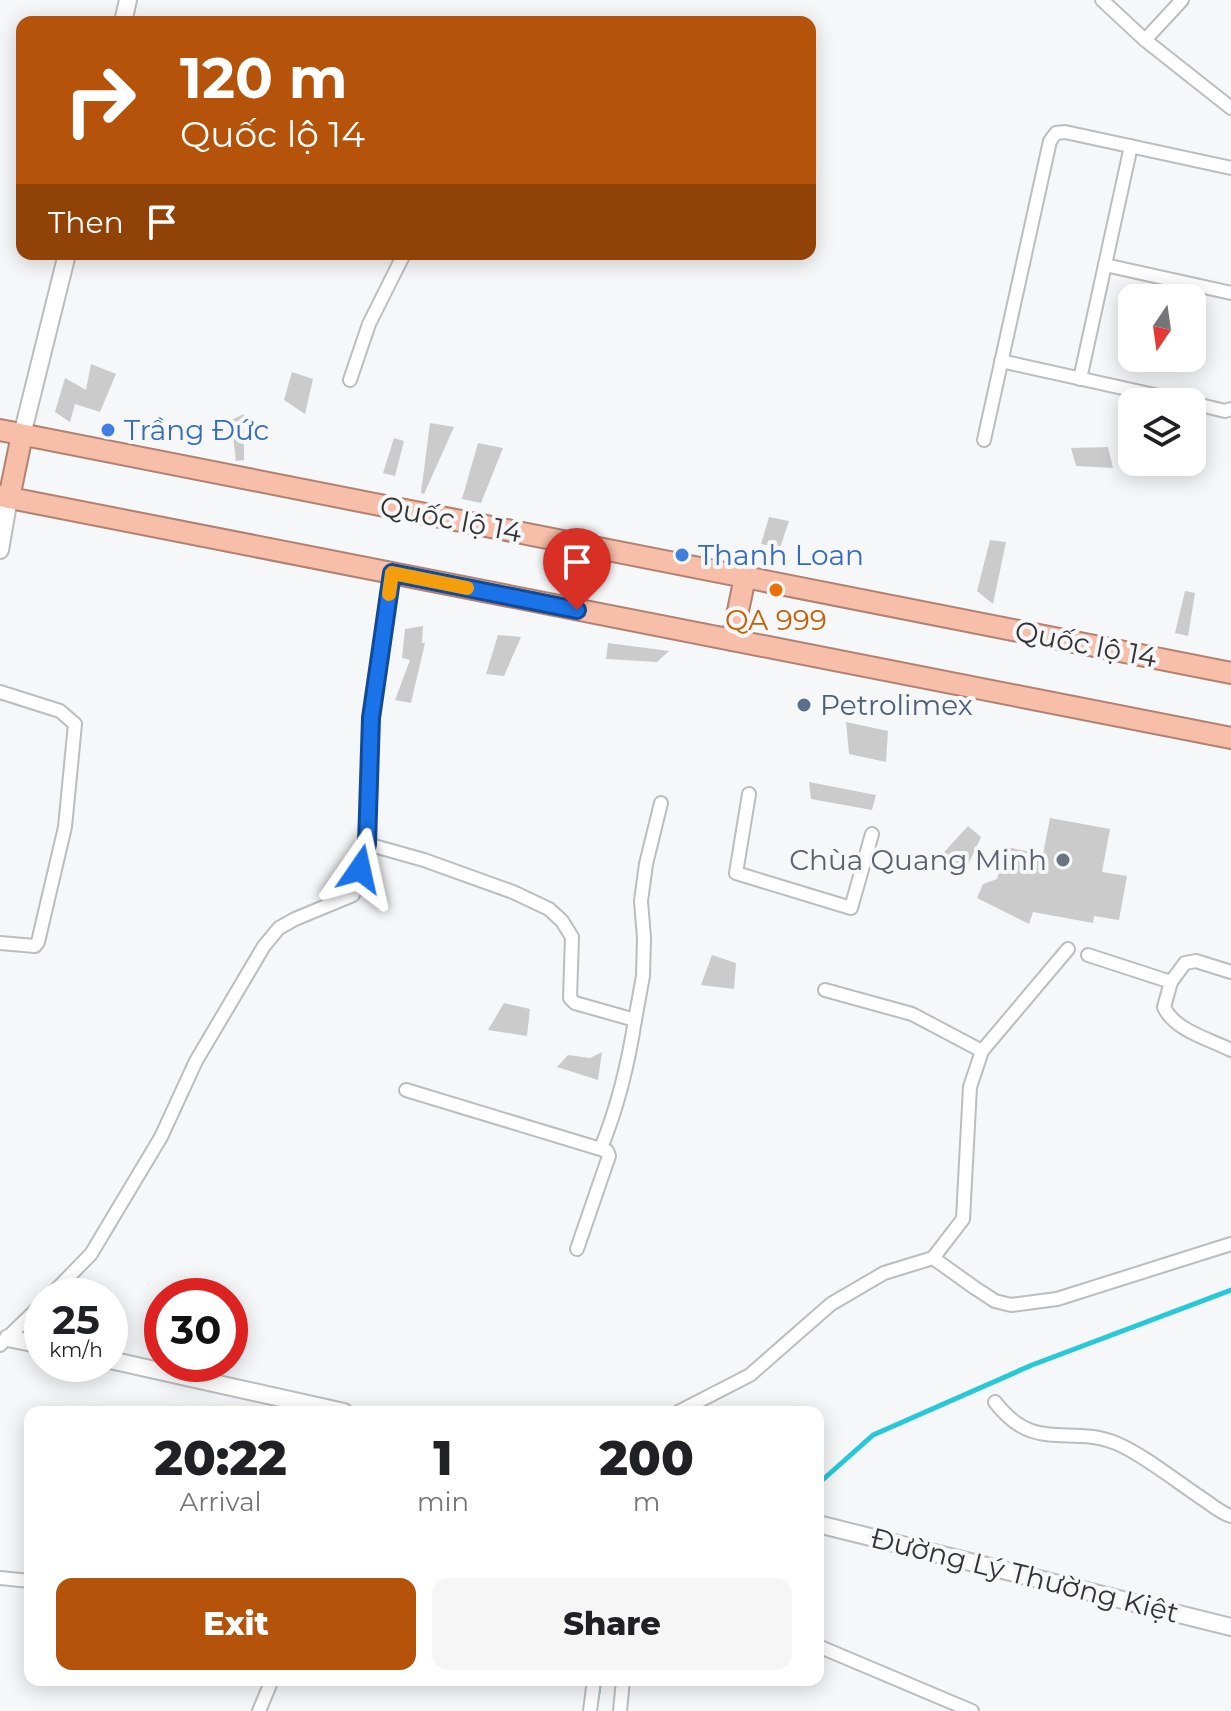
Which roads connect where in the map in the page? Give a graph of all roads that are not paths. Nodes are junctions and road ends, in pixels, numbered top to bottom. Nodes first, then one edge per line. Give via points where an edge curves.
1 (1102, 0) edge
2 (1182, 0) edge
3 (1145, 40) junction
4 (1231, 108) edge
5 (1131, 146) junction
6 (1231, 168) edge
7 (66, 260) edge
8 (401, 260) edge
9 (1105, 265) junction
10 (1231, 293) edge
11 (1001, 361) junction
12 (1080, 379) junction
13 (350, 380) dead end
14 (1121, 388) edge
15 (1206, 406) edge
16 (1231, 409) edge
17 (0, 430) edge
18 (22, 435) junction
19 (984, 440) dead end
20 (5, 497) edge
21 (0, 550) edge
22 (392, 573) junction
23 (745, 577) junction
24 (732, 640) junction
25 (1231, 673) edge
26 (0, 692) edge
27 (1231, 738) edge
28 (749, 794) dead end
29 (661, 803) dead end
30 (872, 834) dead end
31 (367, 844) junction
32 (0, 943) edge
33 (1068, 949) dead end
34 (1088, 955) dead end
35 (1231, 972) edge
36 (1171, 982) junction
37 (825, 990) dead end
38 (635, 1020) junction
39 (1231, 1050) edge
40 (982, 1051) junction
41 (406, 1090) dead end
42 (601, 1148) junction
43 (1231, 1244) edge
44 (577, 1249) dead end
45 (933, 1258) junction
46 (68, 1278) edge
47 (24, 1321) edge
48 (3, 1340) edge
49 (24, 1343) edge
50 (128, 1364) edge
51 (995, 1402) dead end
52 (317, 1406) edge
53 (690, 1406) edge
54 (1231, 1516) edge
55 (824, 1525) edge
56 (0, 1578) edge
57 (24, 1580) edge
58 (1231, 1627) edge
59 (824, 1649) edge
60 (269, 1686) edge
61 (593, 1686) edge
62 (622, 1686) edge
63 (259, 1711) edge
64 (590, 1711) edge
65 (620, 1711) edge
66 (972, 1711) edge

1 - 3 street
2 - 3 street
3 - 4 street
5 - 6 street
5 - 9 street
5 - 11 street via 1065,132 1050,141
7 - 18 street
8 - 13 street via 369,324
9 - 10 street
9 - 12 street
11 - 12 street
11 - 19 street
12 - 14 street
15 - 16 street
17 - 18 highway, Quốc lộ 14
18 - 20 highway
18 - 23 highway, Quốc lộ 14
20 - 21 street
20 - 22 highway
22 - 24 highway
22 - 31 street via 371,718
23 - 24 highway
23 - 25 highway, Quốc lộ 14
24 - 27 highway
26 - 32 street via 60,711 75,724 65,827 38,942 30,947
28 - 30 street via 736,873 851,908
29 - 38 street via 641,901 643,976
31 - 38 street via 483,881 549,909 572,937 570,998
31 - 46 street via 353,895 279,928 264,946 196,1061 161,1137 91,1254
33 - 40 street
34 - 36 street
35 - 36 street via 1196,961 1185,963
36 - 39 street via 1164,1007 1168,1017
37 - 40 street via 912,1014
38 - 42 street via 628,1066
40 - 45 street via 970,1087 963,1219
41 - 42 street
42 - 44 street via 609,1156
43 - 45 street via 1057,1299 1011,1305 995,1301
45 - 53 street via 884,1273 831,1304 750,1375
47 - 48 street
48 - 49 street
50 - 52 street
51 - 54 street via 1020,1427 1120,1444
55 - 58 street, Đường Lý Thường Kiệt
56 - 57 street
59 - 66 street
60 - 63 street
61 - 64 street
62 - 65 street

